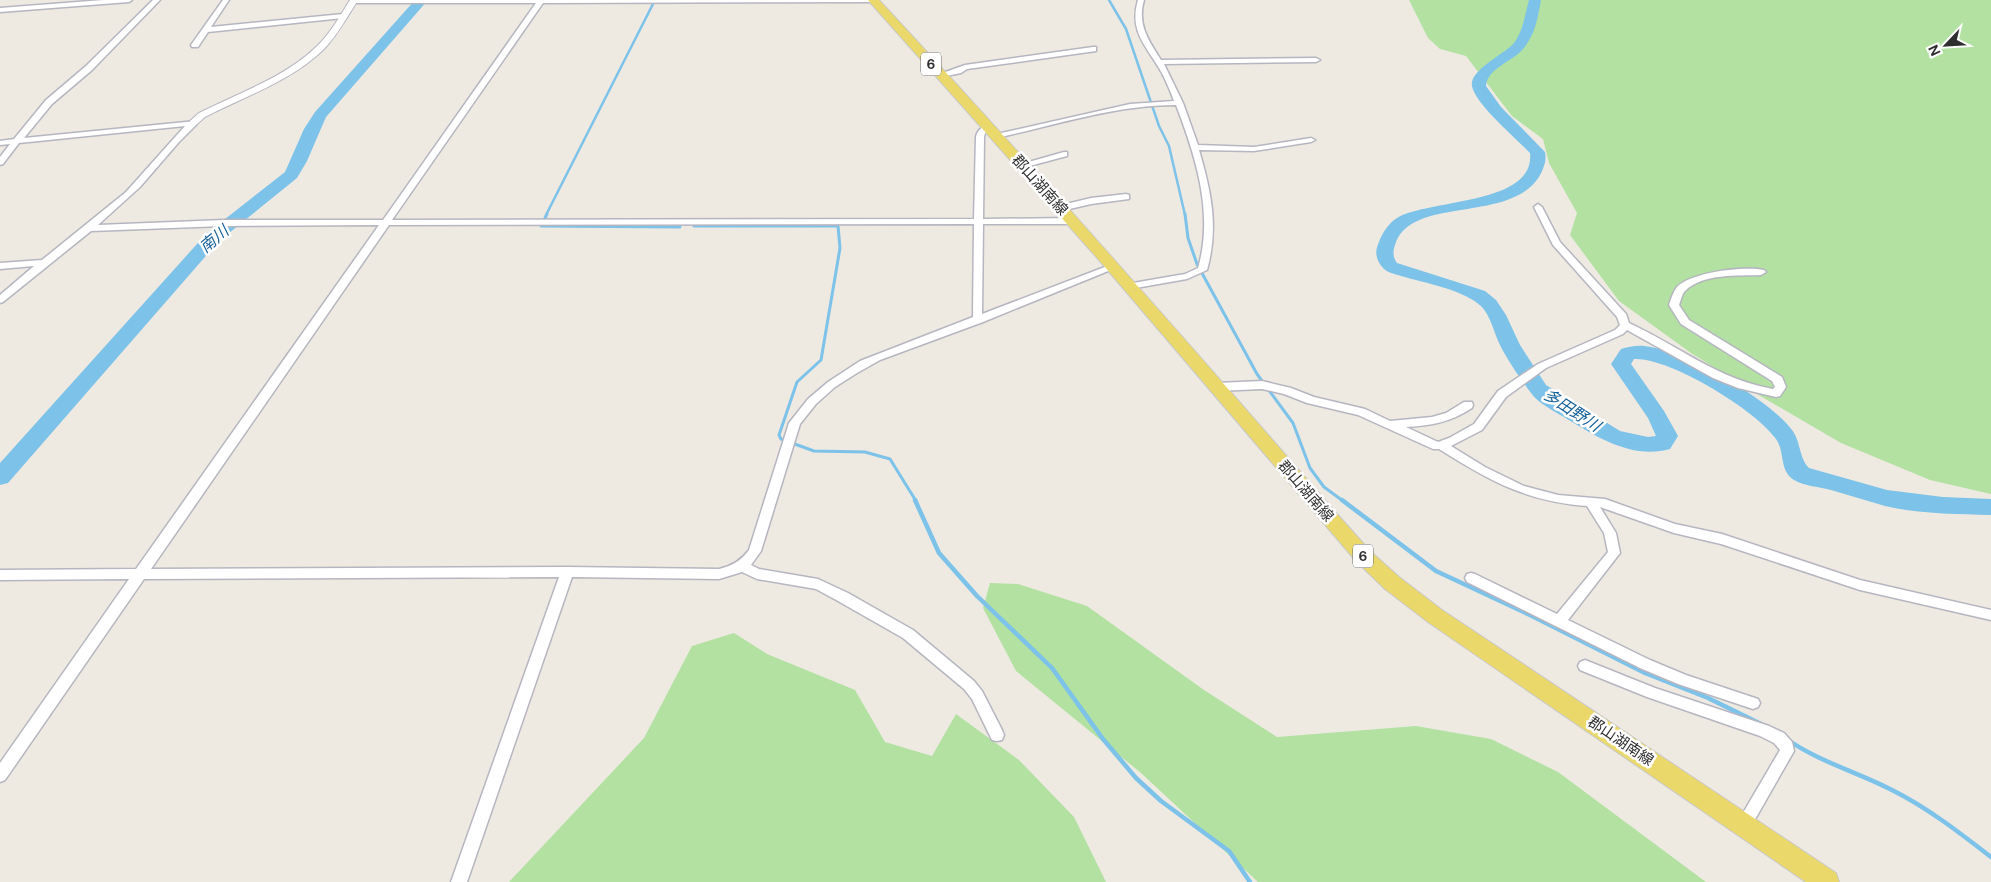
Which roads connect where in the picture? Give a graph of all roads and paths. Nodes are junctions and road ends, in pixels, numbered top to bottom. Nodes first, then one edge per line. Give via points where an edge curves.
1 (130, 0) edge
2 (156, 0) edge
3 (226, 0) edge
4 (354, 0) edge
5 (541, 0) edge
6 (873, 0) edge
7 (1141, 0) edge
8 (416, 1) edge
9 (426, 1) edge
10 (0, 10) edge
11 (343, 16) junction
12 (206, 30) junction
13 (195, 46) dead end
14 (1093, 49) dead end
15 (1316, 60) dead end
16 (1158, 62) junction
17 (941, 74) junction
18 (1179, 103) junction
19 (193, 123) junction
20 (993, 132) junction
21 (1312, 140) dead end
22 (17, 141) junction
23 (0, 143) edge
24 (1194, 147) junction
25 (1064, 154) dead end
26 (0, 162) edge
27 (1022, 164) junction
28 (1126, 197) dead end
29 (1538, 207) dead end
30 (1066, 215) junction
31 (387, 222) junction
32 (978, 222) junction
33 (86, 228) junction
34 (43, 263) junction
35 (0, 266) edge
36 (1113, 267) junction
37 (1761, 272) dead end
38 (1130, 286) junction
39 (0, 300) edge
40 (978, 320) junction
41 (1625, 325) junction
42 (1217, 387) junction
43 (1468, 405) dead end
44 (1388, 425) junction
45 (1441, 445) junction
46 (1592, 503) junction
47 (742, 566) junction
48 (567, 572) junction
49 (140, 574) junction
50 (0, 575) edge
51 (1471, 578) dead end
52 (1991, 615) edge
53 (1558, 622) junction
54 (1585, 666) dead end
55 (1752, 703) dead end
56 (997, 735) dead end
57 (0, 775) edge
58 (1744, 824) junction
59 (459, 882) edge
60 (1827, 882) edge

1 - 10 street
2 - 22 street via 90,68 49,102
3 - 12 street
4 - 8 street
4 - 11 street
5 - 6 street
5 - 9 street
5 - 31 street
6 - 17 main road, 郡山湖南線 / 6
7 - 16 street via 1137,14 1140,28
8 - 9 street
11 - 12 street
11 - 19 street via 319,48 305,60 202,115
12 - 13 street
14 - 17 street via 965,67
15 - 16 street
16 - 18 street
17 - 20 main road, 郡山湖南線 / 6
18 - 20 street via 1130,106
18 - 24 street
19 - 22 street
19 - 33 street via 138,185
20 - 27 main road, 郡山湖南線 / 6
20 - 32 street via 983,130 980,137
21 - 24 street via 1254,149
22 - 23 street
22 - 26 street
24 - 38 street via 1208,206 1207,258 1202,270
25 - 27 street
27 - 30 main road, 郡山湖南線 / 6
28 - 30 street via 1091,201
29 - 41 street via 1556,243 1622,316
30 - 32 street
30 - 36 main road, 郡山湖南線 / 6
31 - 32 street
31 - 33 street
31 - 49 street
32 - 40 street
33 - 34 street
34 - 35 street
34 - 39 street
36 - 38 main road, 郡山湖南線 / 6
36 - 40 street
37 - 41 street via 1715,275 1687,285 1679,291 1674,305 1685,322 1778,380 1780,387 1776,393 1761,391 1710,372 1656,339
38 - 42 main road, 郡山湖南線 / 6
40 - 47 street via 860,366 821,392 795,423 755,551
41 - 45 street via 1619,332 1542,366 1502,394 1478,427
42 - 44 street via 1262,385 1361,412
42 - 58 main road, 郡山湖南線 / 6 via 1363,556 1392,583 1435,616
43 - 44 street via 1430,422
44 - 45 street via 1421,441
45 - 46 street via 1520,489 1558,499
46 - 52 street via 1613,506 1674,528 1722,539 1860,585
46 - 53 street via 1608,528 1614,553
47 - 48 street via 719,574
47 - 56 street via 758,574 818,584 908,634 969,685
48 - 49 street
48 - 59 street
49 - 50 street
49 - 57 street
51 - 53 street
53 - 55 street via 1683,680
54 - 58 street via 1652,694 1779,738 1787,751
58 - 60 main road, 郡山湖南線 / 6

